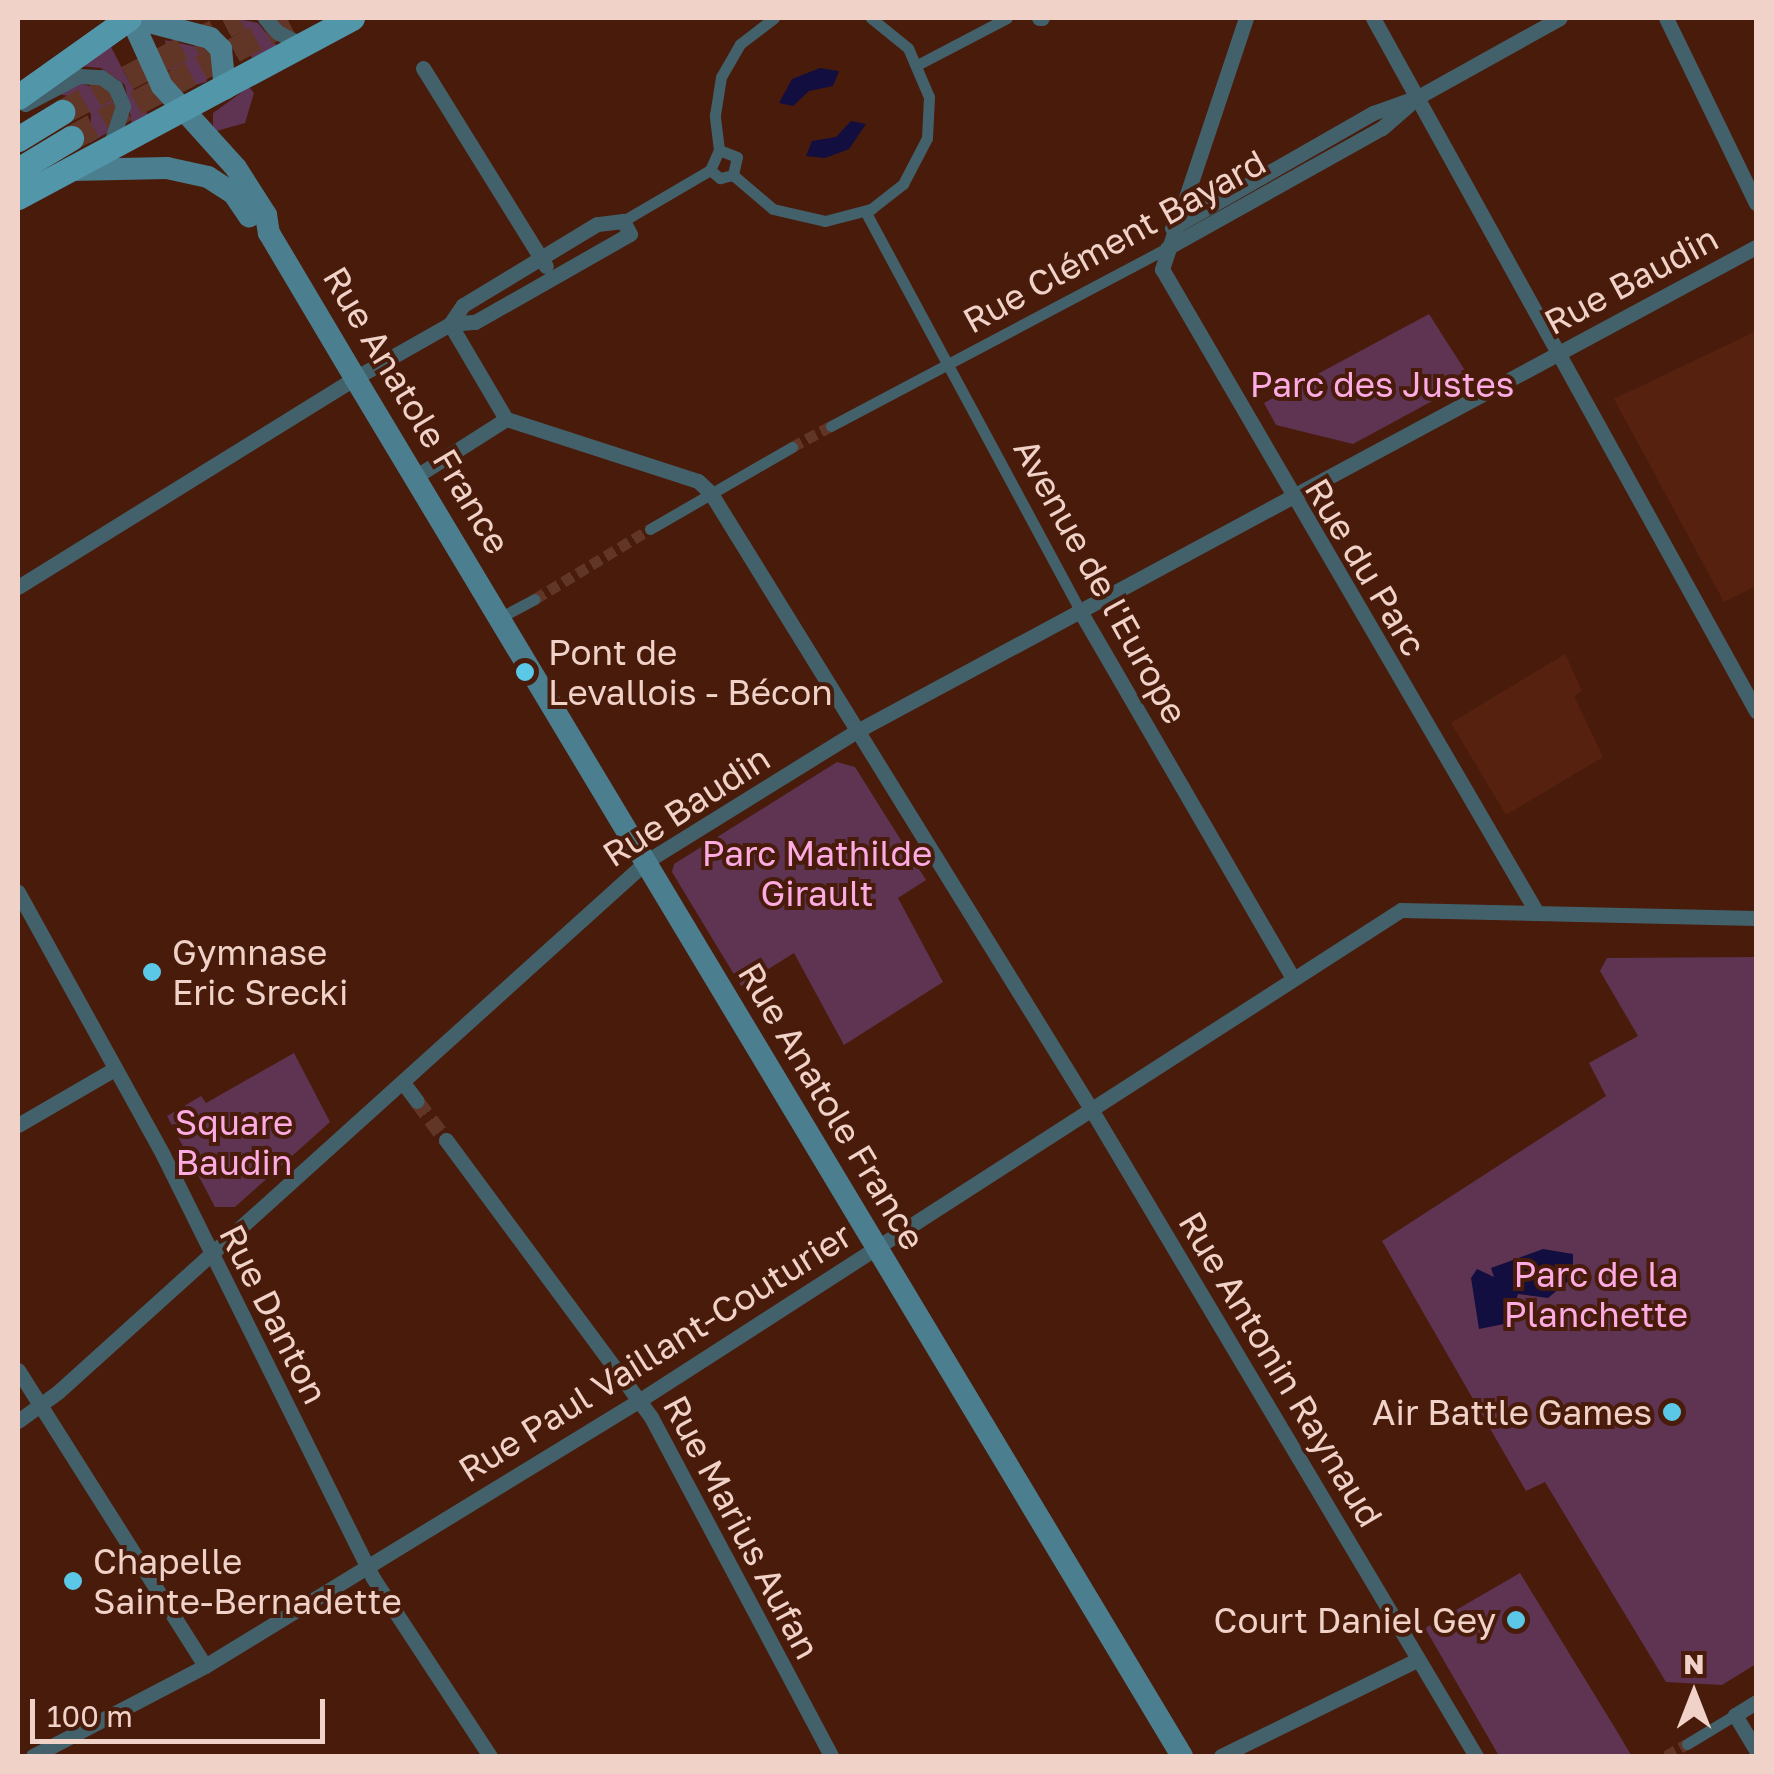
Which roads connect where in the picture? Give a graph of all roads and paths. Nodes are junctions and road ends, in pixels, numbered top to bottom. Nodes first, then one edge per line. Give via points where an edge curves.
1 (131, 18) edge
2 (265, 18) edge
3 (352, 18) edge
4 (774, 18) edge
5 (871, 18) edge
6 (1007, 18) edge
7 (1246, 18) edge
8 (1372, 18) edge
9 (1560, 18) edge
10 (1666, 18) edge
11 (302, 44) junction
12 (918, 64) junction
13 (423, 68) dead end
14 (225, 89) junction
15 (18, 96) edge
16 (1418, 96) junction
17 (18, 107) edge
18 (62, 112) tunnel mouth
19 (183, 113) junction
20 (71, 138) tunnel mouth
21 (18, 139) edge
22 (720, 150) junction
23 (80, 166) junction
24 (18, 170) edge
25 (710, 170) junction
26 (733, 176) junction
27 (18, 197) edge
28 (1756, 203) edge
29 (865, 211) junction
30 (623, 221) junction
31 (1172, 228) junction
32 (270, 233) junction
33 (1756, 247) edge
34 (1167, 248) junction
35 (542, 259) junction
36 (554, 278) junction
37 (450, 324) junction
38 (1559, 353) junction
39 (950, 364) junction
40 (355, 378) junction
41 (506, 419) junction
42 (831, 426) tunnel mouth
43 (792, 448) tunnel mouth
44 (415, 478) junction
45 (710, 492) junction
46 (1290, 499) junction
47 (650, 530) tunnel mouth
48 (18, 588) edge
49 (535, 600) tunnel mouth
50 (1080, 611) junction
51 (501, 617) junction
52 (1756, 711) edge
53 (857, 731) junction
54 (647, 861) junction
55 (18, 892) edge
56 (1536, 911) junction
57 (1756, 918) edge
58 (1292, 976) junction
59 (112, 1071) junction
60 (404, 1084) junction
61 (417, 1101) tunnel mouth
62 (1091, 1109) junction
63 (18, 1125) edge
64 (446, 1140) tunnel mouth
65 (877, 1249) junction
66 (210, 1253) junction
67 (18, 1370) edge
68 (640, 1400) junction
69 (41, 1404) junction
70 (18, 1421) edge
71 (367, 1566) junction
72 (1417, 1660) junction
73 (205, 1666) junction
74 (1756, 1702) edge
75 (1735, 1715) junction
76 (1687, 1744) tunnel mouth
77 (1756, 1750) edge
78 (42, 1754) edge
79 (490, 1756) edge
80 (831, 1756) edge
81 (1182, 1756) edge
82 (1221, 1756) edge
83 (1476, 1756) edge

1 - 14 main road via 210,38 222,49
1 - 15 main road
1 - 19 main road via 157,78
2 - 11 street via 276,32
3 - 11 main road
4 - 22 street via 740,44 721,76 715,115
5 - 12 street via 895,34
6 - 12 street
7 - 31 street
8 - 16 street
9 - 16 street, Rue Clément Bayard
10 - 28 street
11 - 14 main road
12 - 29 street via 930,101 922,154 903,184
13 - 35 street
14 - 19 main road
16 - 31 street, Rue Clément Bayard via 1373,113
16 - 34 street, Rue Clément Bayard via 1382,128
16 - 38 street
17 - 23 street via 78,76 108,81 122,100 123,122
18 - 21 main road
19 - 23 main road
19 - 32 main road via 236,168
20 - 24 main road
22 - 25 street
22 - 26 street via 737,157
23 - 27 main road
23 - 32 main road via 167,168 208,177
25 - 26 street via 720,178
25 - 30 street
26 - 29 street via 790,216 825,220
29 - 39 street, Avenue de l'Europe
30 - 35 street via 597,224
30 - 36 street via 630,234
31 - 34 street
32 - 40 main road, Rue Anatole France
33 - 38 street, Rue Baudin
34 - 39 street, Rue Clément Bayard
34 - 46 street, Rue du Parc via 1162,269
35 - 36 street
35 - 37 street via 462,305
36 - 37 street via 476,322
37 - 40 street
37 - 41 street
38 - 46 street, Rue Baudin
38 - 52 street
39 - 42 street, Rue Clément Bayard
39 - 50 street, Avenue de l'Europe
40 - 44 main road, Rue Anatole France
40 - 48 street
41 - 44 street
41 - 45 street via 698,481
43 - 45 street
44 - 51 main road, Rue Anatole France
45 - 47 street
45 - 53 street, Rue Antonin Raynaud
46 - 50 street, Rue Baudin
46 - 56 street, Rue du Parc
49 - 51 street
50 - 53 street, Rue Baudin
50 - 58 street, Avenue de l'Europe
51 - 54 main road, Rue Anatole France
53 - 54 street, Rue Baudin
53 - 62 street, Rue Antonin Raynaud
54 - 60 street, Rue Baudin
54 - 65 main road, Rue Anatole France
55 - 59 street, Rue Danton
56 - 57 street, Rue Paul Vaillant-Couturier
56 - 58 street, Rue Paul Vaillant-Couturier via 1401,910
58 - 62 street, Rue Paul Vaillant-Couturier
59 - 63 street
59 - 66 street, Rue Danton via 163,1155
60 - 61 street
60 - 66 street, Rue Baudin
62 - 65 street, Rue Paul Vaillant-Couturier
62 - 72 street, Rue Antonin Raynaud
64 - 68 street, Rue Marius Aufan
65 - 68 street, Rue Paul Vaillant-Couturier
65 - 81 main road, Rue Anatole France
66 - 69 street, Rue Baudin
66 - 71 street, Rue Danton
67 - 69 street
68 - 71 street, Rue Paul Vaillant-Couturier
68 - 80 street, Rue Marius Aufan
69 - 70 street, Rue Baudin
69 - 73 street
71 - 73 street, Rue Paul Vaillant-Couturier
71 - 79 street, Rue Danton
72 - 82 street
72 - 83 street, Rue Antonin Raynaud
73 - 78 street, Rue Paul Vaillant-Couturier
74 - 75 street
75 - 76 street
75 - 77 street

